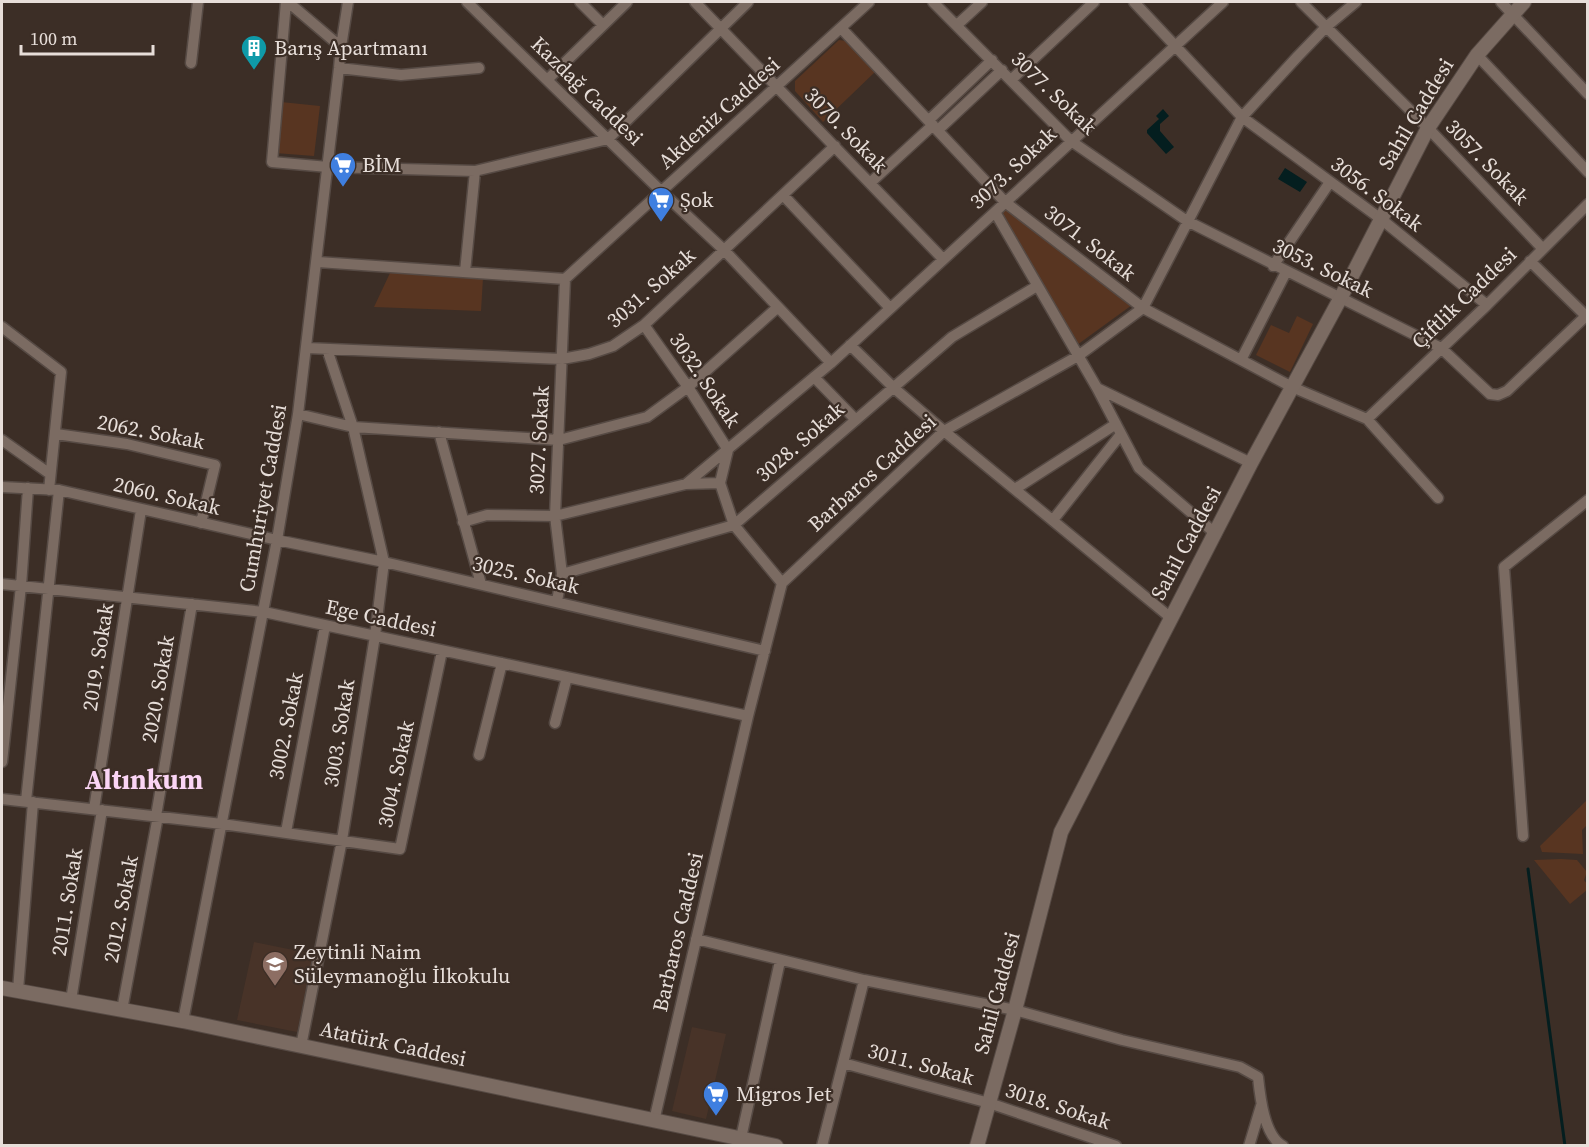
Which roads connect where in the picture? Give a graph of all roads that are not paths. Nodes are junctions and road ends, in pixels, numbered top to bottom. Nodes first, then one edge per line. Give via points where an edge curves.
1 (198, 2) edge
2 (287, 2) edge
3 (348, 2) edge
4 (467, 2) edge
5 (580, 2) edge
6 (627, 2) edge
7 (695, 2) edge
8 (748, 2) edge
9 (869, 2) edge
10 (933, 2) edge
11 (982, 2) edge
12 (1094, 2) edge
13 (1134, 2) edge
14 (1223, 2) edge
15 (1301, 2) edge
16 (1356, 2) edge
17 (1501, 2) edge
18 (1524, 2) edge
19 (1512, 14) junction
20 (603, 25) junction
21 (957, 25) junction
22 (1326, 27) junction
23 (721, 28) junction
24 (841, 28) junction
25 (1176, 44) junction
26 (341, 47) junction
27 (1477, 55) junction
28 (992, 60) junction
29 (191, 63) dead end
30 (339, 68) junction
31 (479, 68) dead end
32 (1002, 70) junction
33 (548, 80) junction
34 (1011, 80) junction
35 (778, 87) junction
36 (1587, 94) edge
37 (1242, 117) junction
38 (933, 125) junction
39 (1428, 128) junction
40 (608, 139) junction
41 (1071, 141) junction
42 (835, 146) junction
43 (328, 167) junction
44 (475, 171) junction
45 (1587, 172) edge
46 (1330, 182) junction
47 (870, 183) junction
48 (662, 192) junction
49 (783, 195) junction
50 (1005, 202) junction
51 (1587, 204) edge
52 (994, 212) junction
53 (1381, 219) junction
54 (1187, 221) junction
55 (1543, 249) junction
56 (724, 250) junction
57 (943, 259) junction
58 (1530, 261) junction
59 (318, 262) junction
60 (1274, 266) junction
61 (465, 272) junction
62 (1286, 272) junction
63 (566, 279) junction
64 (1037, 285) junction
65 (1340, 299) junction
66 (1487, 305) junction
67 (778, 307) junction
68 (890, 308) junction
69 (1143, 309) junction
70 (1587, 315) edge
71 (644, 325) junction
72 (2, 327) edge
73 (850, 345) junction
74 (307, 348) junction
75 (1441, 348) junction
76 (327, 349) junction
77 (1078, 356) junction
78 (562, 359) junction
79 (1241, 360) junction
80 (831, 363) junction
81 (814, 377) junction
82 (688, 387) junction
83 (1292, 387) junction
84 (894, 388) junction
85 (1097, 388) junction
86 (298, 414) junction
87 (1367, 419) junction
88 (856, 420) junction
89 (353, 427) junction
90 (1119, 429) junction
91 (944, 431) junction
92 (439, 432) junction
93 (56, 434) junction
94 (2, 440) edge
95 (559, 440) junction
96 (728, 450) junction
97 (1251, 463) junction
98 (50, 474) junction
99 (720, 483) junction
100 (686, 484) junction
101 (2, 487) edge
102 (28, 488) junction
103 (1015, 489) junction
104 (54, 490) junction
105 (1438, 498) dead end
106 (1587, 500) edge
107 (141, 510) junction
108 (555, 516) junction
109 (1053, 520) junction
110 (463, 522) junction
111 (201, 523) junction
112 (734, 525) junction
113 (1216, 534) junction
114 (277, 540) junction
115 (384, 562) junction
116 (562, 574) junction
117 (782, 583) junction
118 (2, 584) edge
119 (481, 584) junction
120 (21, 586) junction
121 (49, 589) junction
122 (127, 598) junction
123 (557, 601) junction
124 (192, 604) junction
125 (264, 612) junction
126 (1171, 618) junction
127 (325, 626) junction
128 (375, 636) junction
129 (442, 651) junction
130 (765, 651) junction
131 (502, 663) junction
132 (567, 677) junction
133 (748, 716) junction
134 (555, 723) dead end
135 (479, 755) dead end
136 (2, 762) edge
137 (2, 799) edge
138 (30, 802) junction
139 (98, 809) junction
140 (157, 816) junction
141 (222, 824) junction
142 (286, 832) junction
143 (1523, 836) dead end
144 (342, 840) junction
145 (696, 939) junction
146 (780, 960) junction
147 (864, 980) junction
148 (2, 988) edge
149 (18, 990) junction
150 (71, 1000) junction
151 (122, 1010) junction
152 (1015, 1010) junction
153 (183, 1021) junction
154 (301, 1046) junction
155 (843, 1063) junction
156 (989, 1103) junction
157 (1261, 1106) junction
158 (654, 1121) junction
159 (741, 1138) junction
160 (776, 1146) edge
161 (822, 1146) edge
162 (977, 1146) edge
163 (1116, 1146) edge
164 (1249, 1146) edge
165 (1283, 1146) edge

1 - 29 street
2 - 26 street
2 - 43 street via 272,162
3 - 26 street, Cumhuriyet Caddesi
4 - 33 street, Kazdağ Caddesi
5 - 20 street
6 - 20 street
7 - 23 street, 3070. Sokak
8 - 23 street
9 - 24 street, Akdeniz Caddesi
10 - 21 street, 3077. Sokak
11 - 21 street
12 - 34 street
13 - 25 street, 3056. Sokak
14 - 25 street, 3073. Sokak
15 - 22 street, 3057. Sokak
16 - 22 street, Barbaros Caddesi
17 - 19 street
18 - 19 street, Sahil Caddesi
19 - 27 street, Sahil Caddesi
19 - 36 street
20 - 33 street
21 - 28 street, 3077. Sokak
22 - 37 street, Barbaros Caddesi
22 - 39 street, 3057. Sokak
23 - 35 street, 3070. Sokak
23 - 40 street
24 - 35 street, Akdeniz Caddesi
24 - 38 street, 3071. Sokak
25 - 37 street, 3056. Sokak
25 - 41 street, 3073. Sokak
26 - 30 street, Cumhuriyet Caddesi
27 - 39 street, Sahil Caddesi
27 - 45 street
28 - 32 street, 3077. Sokak
28 - 38 street
30 - 31 street via 401,75
30 - 43 street, Cumhuriyet Caddesi
32 - 34 street, 3077. Sokak
32 - 38 street
33 - 40 street, Kazdağ Caddesi
34 - 41 street, 3077. Sokak
35 - 42 street, 3070. Sokak
35 - 48 street, Akdeniz Caddesi
37 - 46 street, 3056. Sokak
37 - 54 street, Barbaros Caddesi
38 - 47 street
38 - 50 street, 3071. Sokak
39 - 53 street, Sahil Caddesi
39 - 55 street, 3057. Sokak
40 - 44 street
40 - 48 street, Kazdağ Caddesi
41 - 50 street, 3073. Sokak
41 - 54 street, 3077. Sokak
42 - 47 street, 3070. Sokak
42 - 49 street, 3031. Sokak
43 - 44 street
43 - 59 street, Cumhuriyet Caddesi
44 - 61 street
46 - 53 street, 3056. Sokak
46 - 60 street
47 - 57 street, 3070. Sokak
48 - 56 street, Kazdağ Caddesi
48 - 63 street, Akdeniz Caddesi
49 - 56 street, 3031. Sokak
49 - 68 street
50 - 52 street, 3073. Sokak
50 - 69 street, 3071. Sokak
51 - 55 street, Çiftlik Caddesi
52 - 57 street, 3073. Sokak
52 - 64 street
53 - 65 street, Sahil Caddesi
53 - 66 street, 3056. Sokak
54 - 60 street, 3053. Sokak
54 - 69 street, Barbaros Caddesi
55 - 58 street, Çiftlik Caddesi
56 - 67 street, Kazdağ Caddesi
56 - 71 street, 3031. Sokak
57 - 68 street, 3073. Sokak
58 - 66 street, Çiftlik Caddesi
58 - 70 street
59 - 61 street
59 - 74 street, Cumhuriyet Caddesi
60 - 62 street, 3053. Sokak
61 - 63 street
62 - 65 street, 3053. Sokak
62 - 79 street
63 - 78 street, 3027. Sokak
64 - 77 street
64 - 84 street, 3028. Sokak via 952,337
65 - 75 street, 3053. Sokak
65 - 83 street, Sahil Caddesi
66 - 75 street, Çiftlik Caddesi
67 - 80 street, Kazdağ Caddesi
67 - 82 street
68 - 73 street, 3073. Sokak
69 - 77 street, Barbaros Caddesi
69 - 79 street, 3071. Sokak
70 - 75 street, 3053. Sokak via 1508,391 1498,395 1486,392
71 - 78 street, 3031. Sokak via 613,346
71 - 82 street, 3032. Sokak
72 - 93 street via 62,372
73 - 80 street, 3073. Sokak
73 - 84 street
74 - 76 street, 3031. Sokak
74 - 86 street, Cumhuriyet Caddesi
75 - 87 street, Çiftlik Caddesi
76 - 78 street, 3031. Sokak
76 - 89 street, 3003. Sokak
77 - 85 street
77 - 91 street, Barbaros Caddesi
78 - 95 street, 3027. Sokak
79 - 83 street, 3071. Sokak
80 - 81 street, 3073. Sokak
81 - 88 street
81 - 96 street, 3073. Sokak
82 - 95 street via 647,417
82 - 96 street, 3032. Sokak
83 - 87 street, 3071. Sokak
83 - 97 street, Sahil Caddesi
84 - 88 street, 3028. Sokak
84 - 91 street
85 - 90 street
85 - 97 street
86 - 89 street
86 - 114 street, Cumhuriyet Caddesi
87 - 105 street
88 - 112 street, 3028. Sokak
89 - 92 street
89 - 115 street, 3003. Sokak
90 - 103 street
90 - 109 street
90 - 113 street via 1139,468
91 - 103 street
91 - 117 street, Barbaros Caddesi
92 - 95 street
92 - 110 street
93 - 98 street
93 - 111 street, 2062. Sokak via 127,444 215,465
94 - 98 street
95 - 108 street, 3027. Sokak
96 - 99 street, 3032. Sokak
96 - 100 street, 3073. Sokak
97 - 113 street, Sahil Caddesi
98 - 104 street
99 - 100 street
99 - 112 street
100 - 108 street
101 - 102 street, 2060. Sokak
102 - 104 street, 2060. Sokak
102 - 120 street
103 - 109 street
104 - 107 street, 2060. Sokak
104 - 121 street
106 - 143 street via 1504,567
107 - 111 street, 2060. Sokak
107 - 122 street, 2019. Sokak
108 - 110 street via 487,515
108 - 116 street, 3027. Sokak
109 - 126 street
110 - 119 street
111 - 114 street, 2060. Sokak
112 - 116 street, 3028. Sokak
112 - 117 street
113 - 126 street, Sahil Caddesi
114 - 115 street, 3025. Sokak
114 - 125 street, Cumhuriyet Caddesi
115 - 119 street, 3025. Sokak
115 - 128 street, 3003. Sokak
116 - 123 street, 3027. Sokak
117 - 130 street, Barbaros Caddesi
118 - 120 street, Ege Caddesi
119 - 123 street, 3025. Sokak
120 - 121 street, Ege Caddesi
120 - 136 street
121 - 122 street, Ege Caddesi
121 - 138 street
122 - 124 street, Ege Caddesi
122 - 139 street, 2019. Sokak
123 - 130 street, 3025. Sokak
124 - 125 street, Ege Caddesi
124 - 140 street, 2020. Sokak
125 - 127 street, Ege Caddesi
125 - 141 street, Cumhuriyet Caddesi
126 - 152 street, Sahil Caddesi via 1061,832
127 - 128 street, Ege Caddesi
127 - 142 street, 3002. Sokak
128 - 129 street, Ege Caddesi
128 - 144 street, 3003. Sokak
129 - 131 street, Ege Caddesi
129 - 144 street, 3004. Sokak via 400,849
130 - 133 street, Barbaros Caddesi
131 - 132 street, Ege Caddesi
131 - 135 street
132 - 133 street, Ege Caddesi
132 - 134 street
133 - 145 street, Barbaros Caddesi
137 - 138 street
138 - 139 street
138 - 149 street
139 - 140 street
139 - 150 street, 2011. Sokak
140 - 141 street
140 - 151 street, 2012. Sokak
141 - 142 street
141 - 153 street, Cumhuriyet Caddesi
142 - 144 street
144 - 154 street, 3003. Sokak
145 - 146 street
145 - 158 street, Barbaros Caddesi
146 - 147 street
146 - 159 street
147 - 152 street
147 - 155 street
148 - 149 street, Atatürk Caddesi
149 - 150 street, Atatürk Caddesi
150 - 151 street, Atatürk Caddesi
151 - 153 street, Atatürk Caddesi
152 - 156 street, Sahil Caddesi
152 - 157 street via 1240,1067 1258,1077
153 - 154 street, Atatürk Caddesi
154 - 158 street, Atatürk Caddesi
155 - 156 street, 3011. Sokak
155 - 161 street
156 - 162 street, Sahil Caddesi
156 - 163 street, 3018. Sokak
157 - 164 street
157 - 165 street via 1270,1130
158 - 159 street, Atatürk Caddesi
159 - 160 street, Atatürk Caddesi

